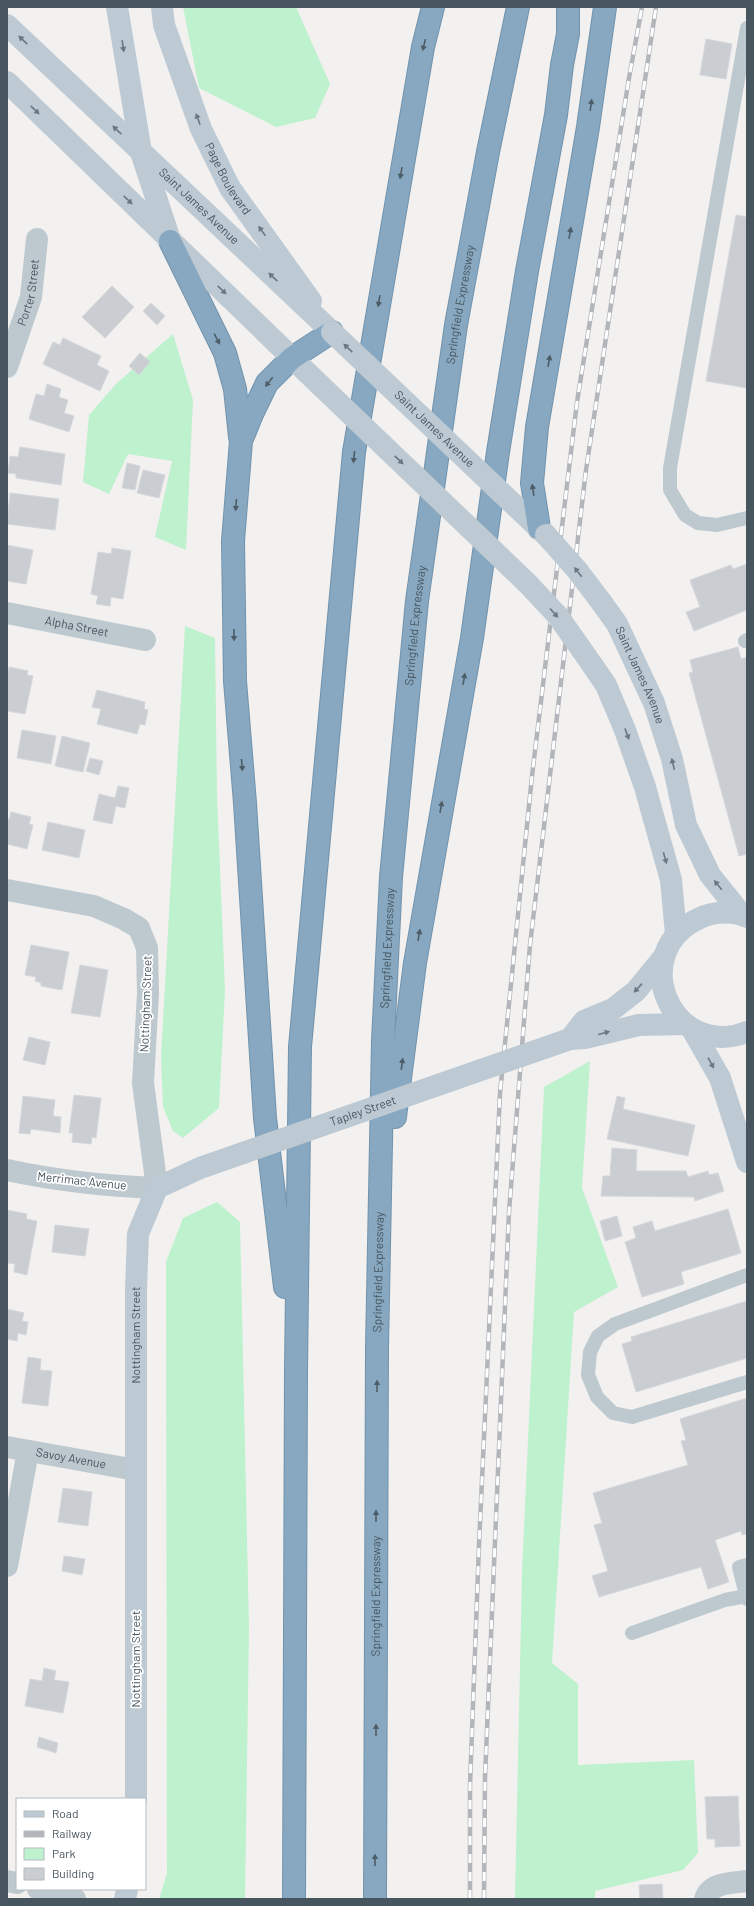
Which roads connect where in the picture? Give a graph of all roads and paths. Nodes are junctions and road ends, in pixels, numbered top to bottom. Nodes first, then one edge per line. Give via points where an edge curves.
1 (117, 7) edge
2 (162, 7) edge
3 (433, 7) edge
4 (518, 7) edge
5 (568, 7) edge
6 (605, 7) edge
7 (7, 25) edge
8 (747, 28) edge
9 (7, 82) edge
10 (141, 152) junction
11 (37, 239) dead end
12 (170, 241) junction
13 (332, 332) junction
14 (292, 358) junction
15 (7, 367) edge
16 (241, 441) junction
17 (747, 518) edge
18 (543, 531) junction
19 (7, 613) edge
20 (145, 640) dead end
21 (7, 890) edge
22 (745, 916) edge
23 (676, 934) junction
24 (663, 958) junction
25 (689, 1026) junction
26 (747, 1032) edge
27 (570, 1039) junction
28 (747, 1162) edge
29 (7, 1170) edge
30 (157, 1188) junction
31 (379, 1241) junction
32 (747, 1275) edge
33 (296, 1370) junction
34 (747, 1382) edge
35 (7, 1447) edge
36 (28, 1451) junction
37 (136, 1470) junction
38 (747, 1565) edge
39 (7, 1566) edge
40 (747, 1597) edge
41 (632, 1633) dead end
42 (136, 1798) edge
43 (747, 1881) edge
44 (42, 1890) edge
45 (75, 1899) edge
46 (294, 1899) edge
47 (375, 1899) edge
48 (705, 1899) edge

1 -> 10 main road
13 -> 2 main road, Page Boulevard via 294,274 230,188 201,130 164,25
3 -> 33 highway via 422,55 354,452 300,1047
4 - 31 highway, Springfield Expressway via 456,324 417,601 391,877 383,1040
31 -> 5 highway via 414,963 472,638 526,271 556,115 568,34
18 -> 6 highway via 532,483 537,427 587,134
10 -> 7 main road, Saint James Avenue
8 - 17 lane via 670,468 670,490 684,515 698,523 717,525
9 -> 12 main road
10 - 12 main road
13 -> 10 main road, Saint James Avenue
11 - 15 street, Porter Street via 31,297
12 -> 14 main road
12 -> 16 highway via 225,353 235,389
13 - 14 highway
18 -> 13 main road, Saint James Avenue, bridge
14 -> 16 highway via 267,383
14 -> 23 main road, bridge via 528,584 558,616 606,685 626,730 645,787 671,880
16 -> 33 highway via 233,541 235,681 265,1118
22 -> 18 main road, Saint James Avenue, bridge via 710,875 686,825 672,759 654,703 617,624 577,570
19 - 20 street, Alpha Street
21 - 30 street, Nottingham Street via 94,906 139,928 147,948 148,993 143,1083
22 - 23 main road via 724,912 706,915 690,922
23 - 24 main road
24 - 25 main road via 662,988 675,1014
24 -> 27 main road via 636,991 613,1008 584,1021
25 - 26 main road via 708,1035 726,1037
27 -> 25 main road, Tapley Street via 585,1038 639,1025
25 -> 28 main road via 720,1078
27 - 30 main road, Tapley Street, bridge via 200,1168
29 - 30 street, Merrimac Avenue via 53,1180
30 - 37 main road, Nottingham Street via 138,1234
47 -> 31 highway, Springfield Expressway
32 - 34 lane via 614,1324 598,1336 590,1352 588,1375 597,1396 613,1413 632,1417
33 - 46 highway
35 - 36 street, Savoy Avenue
36 - 37 street, Savoy Avenue
36 - 39 street
37 - 42 main road, Nottingham Street
38 - 40 lane via 739,1567
40 - 41 lane via 725,1600
43 - 48 street via 720,1884 707,1894
44 - 45 street

